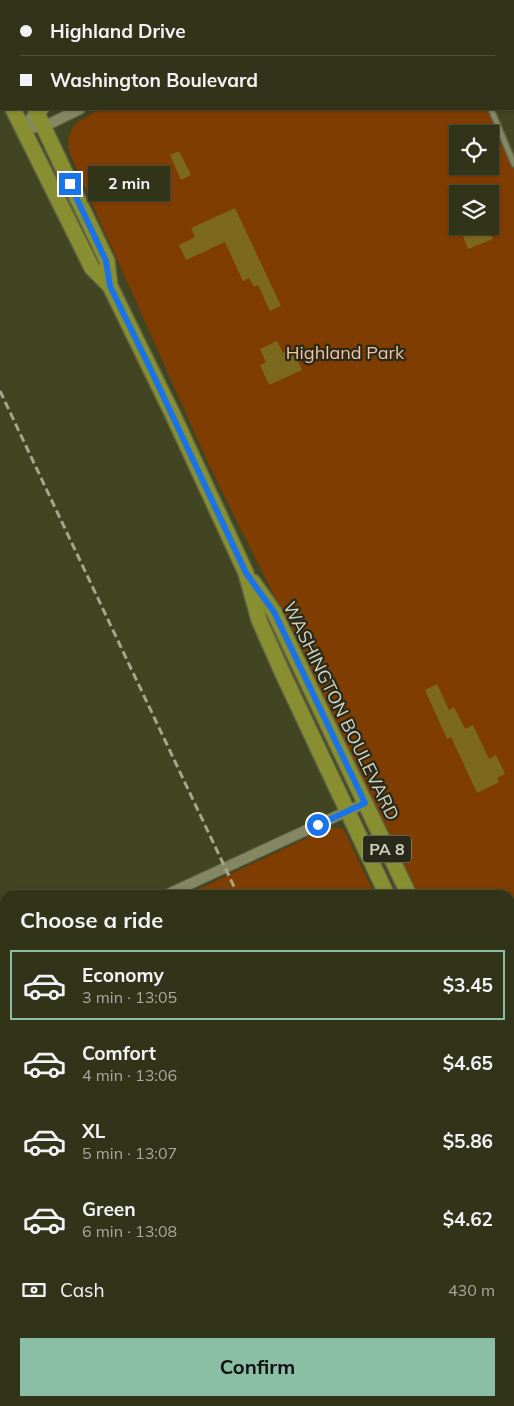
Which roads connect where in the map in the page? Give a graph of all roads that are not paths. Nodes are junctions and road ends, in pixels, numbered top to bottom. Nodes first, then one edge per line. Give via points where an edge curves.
1 (13, 110) edge
2 (38, 110) edge
3 (78, 110) edge
4 (491, 110) edge
5 (43, 127) junction
6 (22, 128) junction
7 (514, 164) edge
8 (110, 286) junction
9 (246, 573) junction
10 (365, 803) junction
11 (347, 811) junction
12 (177, 890) edge
13 (385, 890) edge
14 (407, 890) edge

1 - 6 highway, WASHINGTON BOULEVARD / PA 8
2 - 5 highway, WASHINGTON BOULEVARD / PA 8
2 - 6 street
3 - 5 street
4 - 7 street
5 - 6 street
5 - 8 highway, WASHINGTON BOULEVARD / PA 8 via 106,261
6 - 8 highway, WASHINGTON BOULEVARD / PA 8 via 92,268
8 - 9 highway, WASHINGTON BOULEVARD / PA 8
9 - 10 highway, WASHINGTON BOULEVARD / PA 8 via 274,612
9 - 11 highway, WASHINGTON BOULEVARD / PA 8 via 259,620
10 - 11 street
10 - 14 highway, WASHINGTON BOULEVARD / PA 8
11 - 12 street
11 - 13 highway, WASHINGTON BOULEVARD / PA 8

